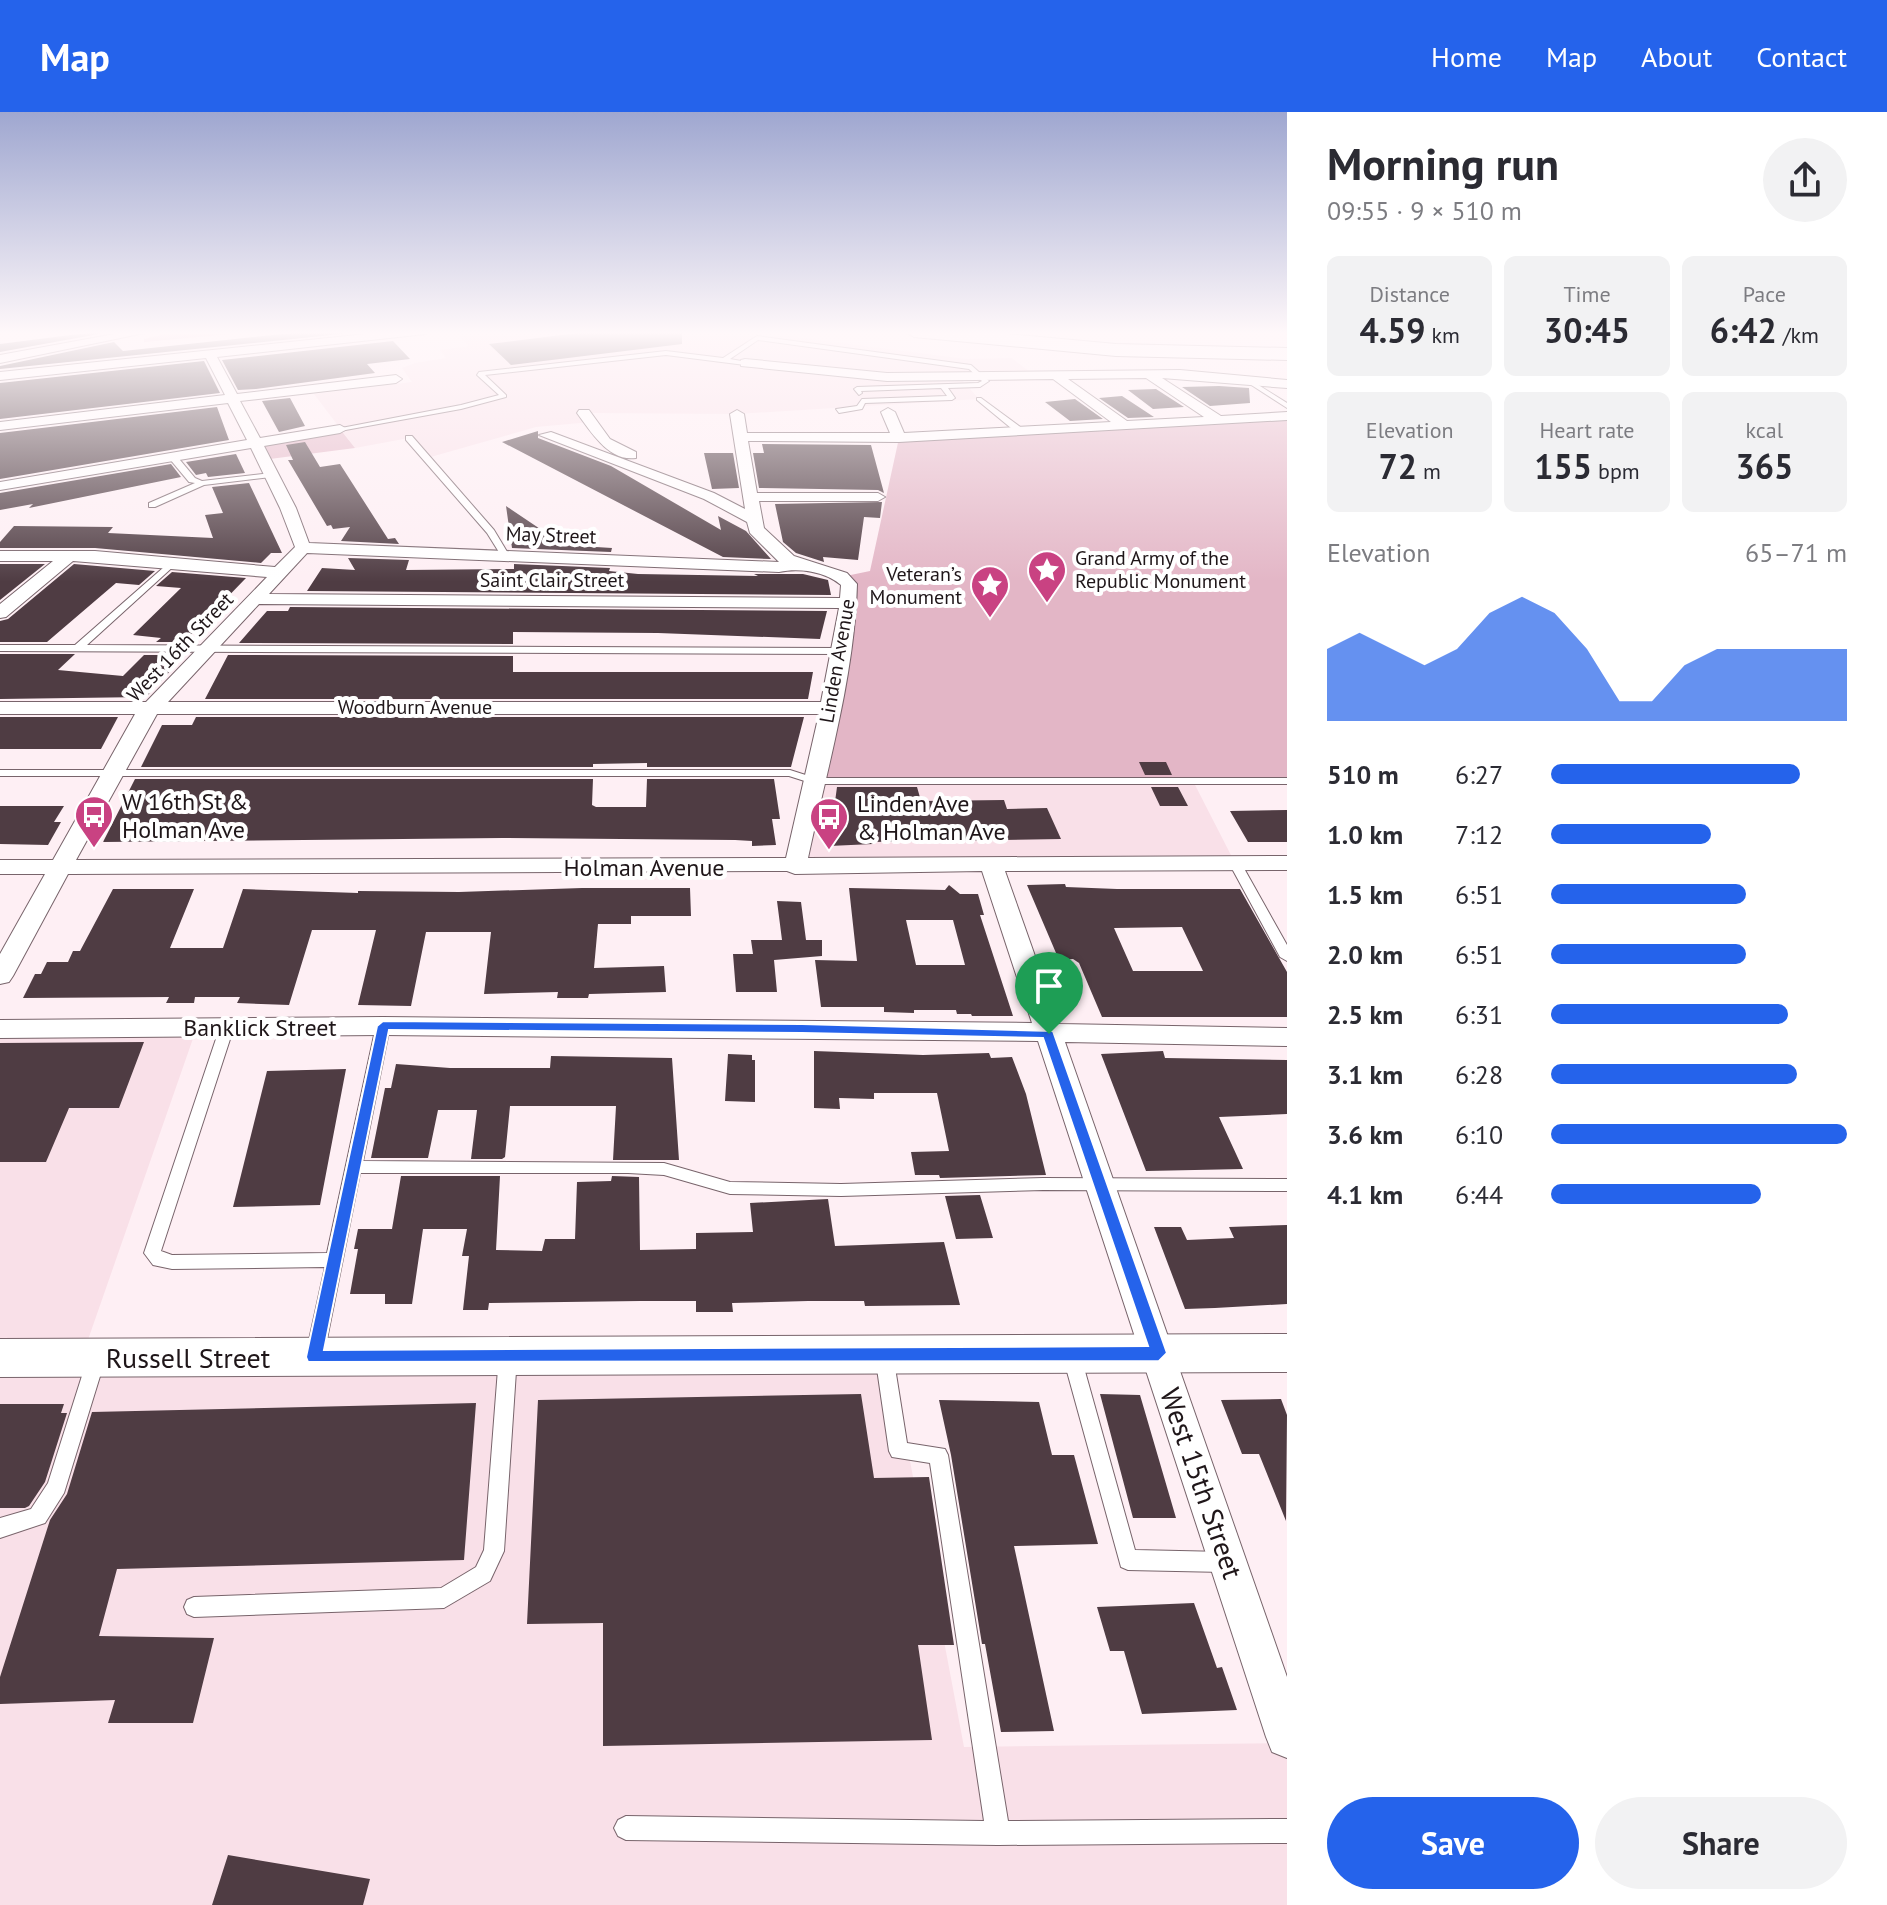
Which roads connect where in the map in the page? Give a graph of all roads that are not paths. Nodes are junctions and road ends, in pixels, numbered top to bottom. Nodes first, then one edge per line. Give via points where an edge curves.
1 (737, 414) dead end
2 (97, 415) edge
3 (239, 415) edge
4 (419, 415) edge
5 (585, 415) edge
6 (889, 415) edge
7 (999, 415) edge
8 (1110, 415) edge
9 (1210, 415) edge
10 (1287, 416) edge
11 (1218, 420) junction
12 (1124, 425) junction
13 (0, 426) edge
14 (340, 429) joint
15 (1020, 431) junction
16 (546, 435) dead end
17 (742, 437) junction
18 (409, 438) dead end
19 (899, 438) junction
20 (253, 443) junction
21 (172, 456) junction
22 (271, 475) junction
23 (202, 483) junction
24 (0, 486) edge
25 (709, 496) junction
26 (749, 497) junction
27 (878, 497) dead end
28 (152, 505) dead end
29 (754, 520) junction
30 (303, 548) junction
31 (70, 555) junction
32 (505, 555) junction
33 (0, 556) edge
34 (172, 563) junction
35 (798, 563) junction
36 (281, 573) junction
37 (256, 599) junction
38 (849, 603) junction
39 (1, 610) edge
40 (79, 647) junction
41 (0, 648) edge
42 (208, 650) junction
43 (840, 651) junction
44 (0, 708) edge
45 (152, 708) junction
46 (830, 708) junction
47 (0, 773) edge
48 (110, 773) junction
49 (814, 781) junction
50 (1287, 781) edge
51 (1235, 863) junction
52 (1287, 863) edge
53 (992, 865) junction
54 (0, 867) edge
55 (59, 867) junction
56 (795, 867) junction
57 (1287, 957) edge
58 (0, 976) edge
59 (383, 1026) junction
60 (227, 1027) junction
61 (0, 1029) edge
62 (1049, 1034) junction
63 (1287, 1037) edge
64 (352, 1167) junction
65 (1287, 1185) edge
66 (1099, 1186) junction
67 (334, 1260) junction
68 (1159, 1353) junction
69 (1287, 1353) edge
70 (1071, 1354) junction
71 (884, 1355) junction
72 (508, 1356) junction
73 (97, 1357) junction
74 (314, 1357) junction
75 (0, 1358) edge
76 (0, 1528) edge
77 (1229, 1562) junction
78 (194, 1607) dead end
79 (1287, 1737) edge
80 (626, 1828) dead end
81 (1287, 1831) edge
82 (998, 1833) junction

1 - 17 street, Linden Avenue
2 - 13 street
3 - 20 street
4 - 14 lane
5 - 25 street via 605,442 689,477
6 - 19 street
7 - 15 lane
8 - 12 street
9 - 11 street
10 - 11 street
11 - 12 street
12 - 15 street
14 - 20 street
15 - 19 street
16 - 25 street
17 - 19 street
17 - 26 street, Linden Avenue
18 - 32 lane
20 - 21 street
20 - 22 street
21 - 23 lane via 192,480
21 - 24 street
22 - 23 lane
22 - 30 street
23 - 28 lane
25 - 29 street
26 - 27 street
26 - 29 street, Linden Avenue
29 - 35 street, Linden Avenue via 756,530
30 - 32 street, May Street
30 - 36 street, West 16th Street
31 - 33 street
31 - 34 street
31 - 39 street
32 - 35 street, May Street via 779,567
34 - 36 street
34 - 40 lane
35 - 38 street, Linden Avenue via 841,577 849,584
36 - 37 street, West 16th Street
37 - 38 street, Saint Clair Street
37 - 42 street, West 16th Street
38 - 43 street, Linden Avenue
40 - 41 lane
40 - 42 lane
42 - 43 lane
42 - 45 street, West 16th Street
43 - 46 street, Linden Avenue
44 - 45 street, Woodburn Avenue
45 - 46 street, Woodburn Avenue
45 - 48 street, West 16th Street
46 - 49 street, Linden Avenue
47 - 48 lane
48 - 49 lane via 790,773
48 - 55 street, West 16th Street
49 - 50 lane
49 - 56 street, Linden Avenue
51 - 52 street, Holman Avenue
51 - 53 street, Holman Avenue
51 - 57 lane
53 - 56 street, Holman Avenue
53 - 62 street, West 15th Street
54 - 55 street, Holman Avenue
55 - 56 street, Holman Avenue
55 - 58 street, West 16th Street
59 - 60 street, Banklick Street
59 - 62 street, Banklick Street
59 - 64 lane
60 - 61 street, Banklick Street
60 - 67 lane via 152,1253 172,1262
62 - 63 street, Banklick Street
62 - 66 street, West 15th Street
64 - 66 lane via 628,1167 664,1169 730,1188
64 - 67 lane
65 - 66 lane
66 - 68 street, West 15th Street
67 - 74 lane
68 - 69 street, Russell Street
68 - 70 street, Russell Street
68 - 77 street, West 15th Street
70 - 71 street, Russell Street
70 - 77 lane via 1128,1560
71 - 72 street, Russell Street
71 - 82 lane via 899,1451 938,1455
72 - 74 street, Russell Street
72 - 78 lane via 494,1551 483,1574 444,1598
73 - 74 street, Russell Street
73 - 75 street, Russell Street
73 - 76 lane via 57,1487 38,1516
77 - 79 street, West 15th Street
80 - 82 lane
81 - 82 lane

